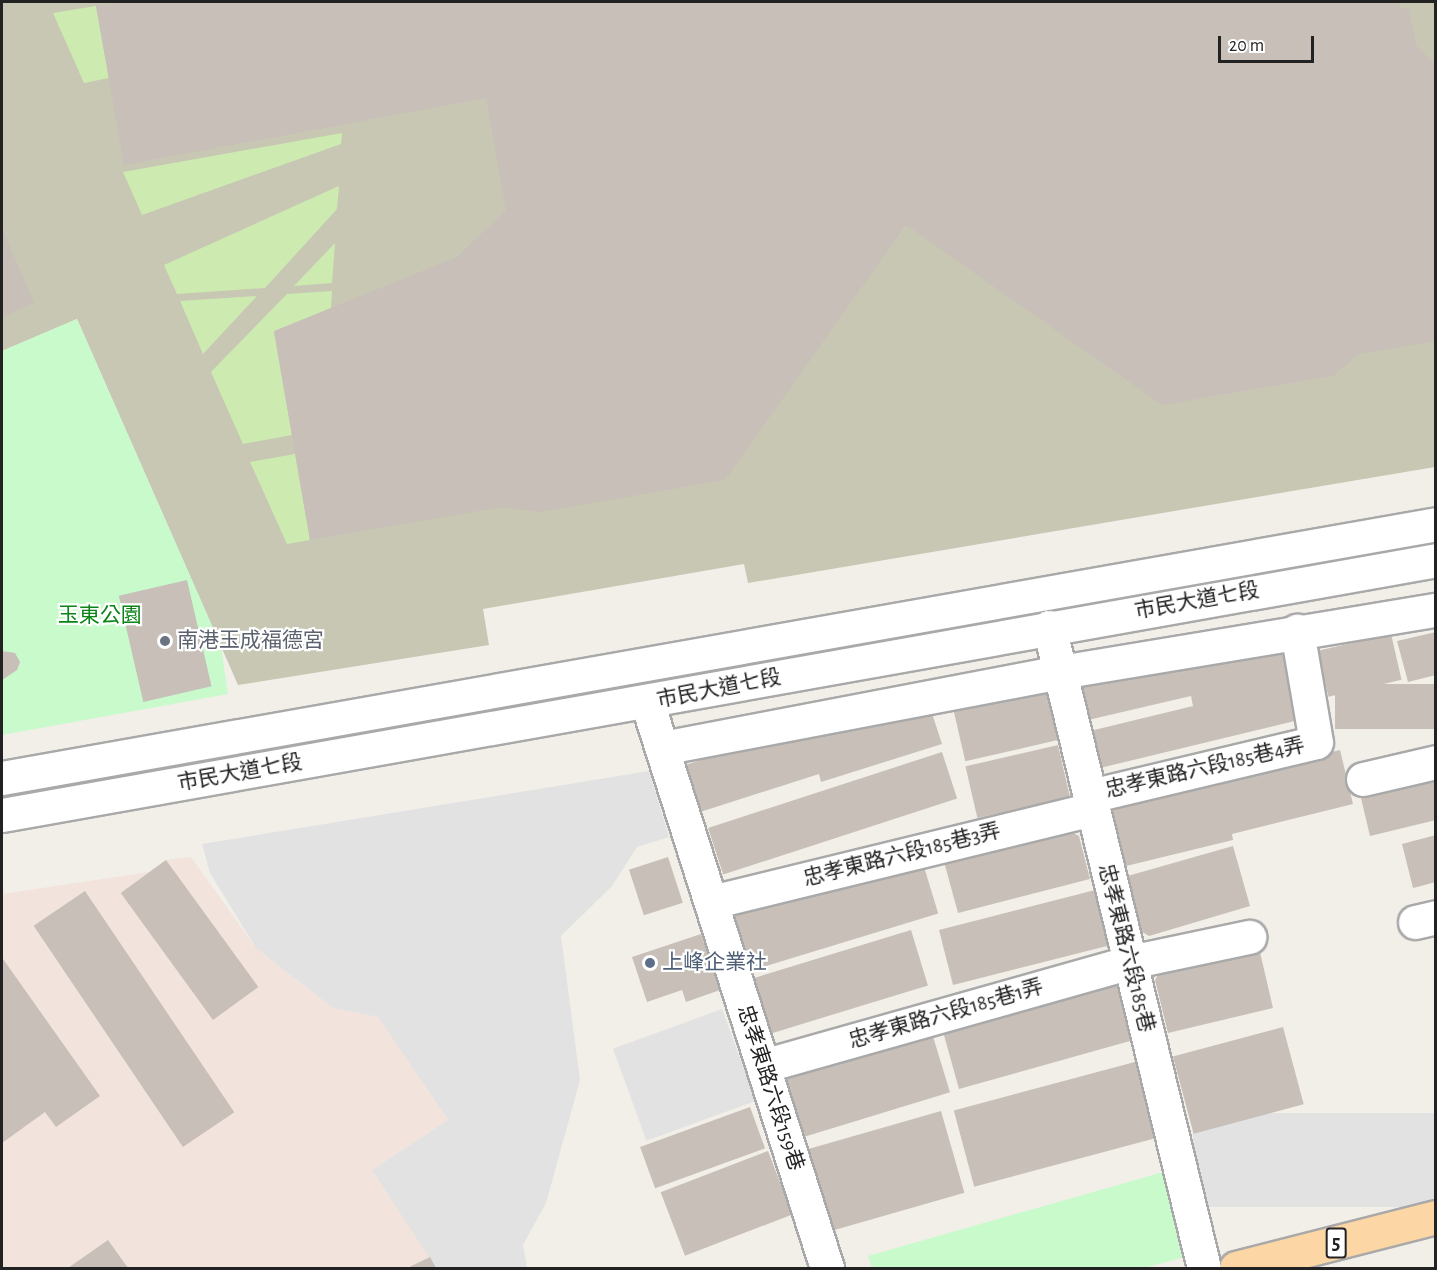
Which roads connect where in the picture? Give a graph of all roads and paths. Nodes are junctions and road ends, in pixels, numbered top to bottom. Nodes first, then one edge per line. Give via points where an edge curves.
1 (1436, 524) edge
2 (1436, 560) edge
3 (1436, 610) edge
4 (1049, 627) junction
5 (1297, 631) junction
6 (1060, 672) junction
7 (647, 702) junction
8 (662, 748) junction
9 (1436, 762) edge
10 (2, 778) edge
11 (1364, 779) dead end
12 (1091, 803) junction
13 (2, 815) edge
14 (711, 902) junction
15 (1249, 937) dead end
16 (1130, 962) junction
17 (763, 1066) junction
18 (1436, 1217) edge
19 (827, 1269) edge
20 (1204, 1269) edge
21 (1236, 1269) edge

1 - 10 street, 市民大道七段
2 - 4 street, 市民大道七段
3 - 5 street
4 - 6 street, 忠孝東路六段185巷
4 - 7 street, 市民大道七段
5 - 6 street
5 - 12 street, 忠孝東路六段185巷4弄 via 1316,742
6 - 8 street
6 - 12 street, 忠孝東路六段185巷
7 - 8 street, 忠孝東路六段159巷
7 - 13 street, 市民大道七段
8 - 14 street, 忠孝東路六段159巷
9 - 11 street
12 - 14 street, 忠孝東路六段185巷3弄
12 - 16 street, 忠孝東路六段185巷
14 - 17 street, 忠孝東路六段159巷
15 - 16 street, 忠孝東路六段185巷1弄
16 - 17 street, 忠孝東路六段185巷1弄
16 - 20 street, 忠孝東路六段185巷
17 - 19 street, 忠孝東路六段159巷
18 - 21 main road, 5

